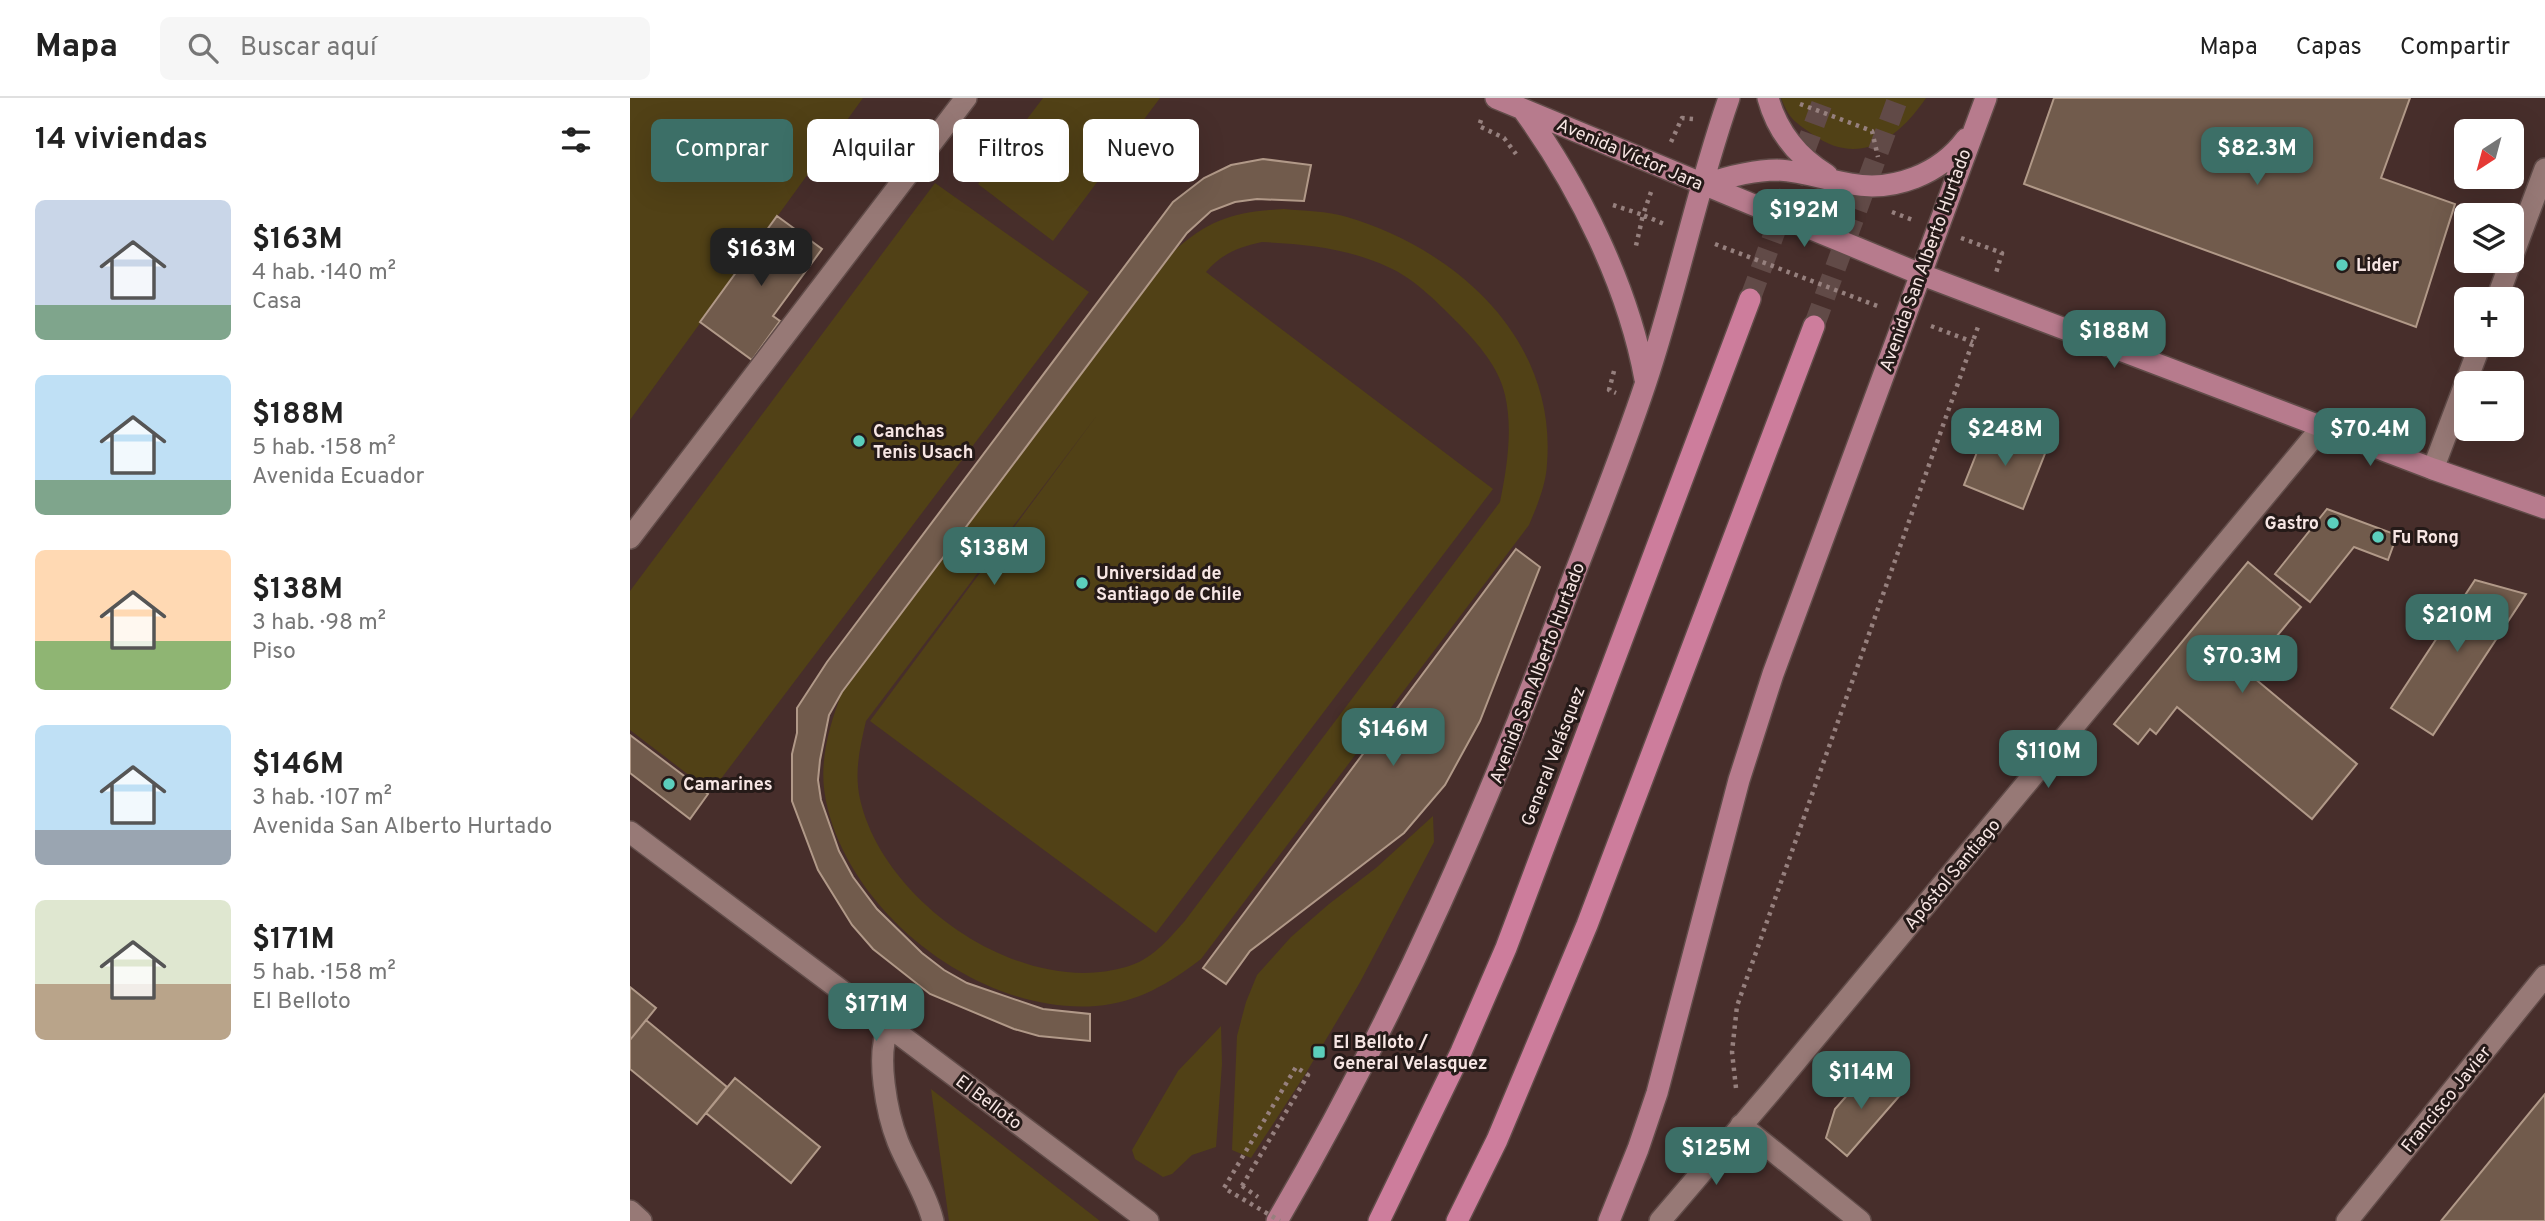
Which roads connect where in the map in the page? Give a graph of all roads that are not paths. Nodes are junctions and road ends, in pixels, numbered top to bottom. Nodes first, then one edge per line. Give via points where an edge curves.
1 (966, 98) edge
2 (1496, 98) edge
3 (1729, 98) edge
4 (1768, 98) edge
5 (1986, 98) edge
6 (1523, 109) junction
7 (1976, 124) junction
8 (2545, 169) edge
9 (1833, 179) junction
10 (1703, 185) junction
11 (2524, 225) edge
12 (1920, 274) junction
13 (1750, 299) tunnel mouth
14 (1814, 326) tunnel mouth
15 (2476, 357) edge
16 (1646, 383) junction
17 (2322, 427) junction
18 (2434, 469) junction
19 (2545, 508) edge
20 (630, 538) edge
21 (630, 832) edge
22 (2544, 980) edge
23 (889, 1027) junction
24 (1741, 1125) junction
25 (630, 1211) edge
26 (641, 1221) edge
27 (933, 1221) edge
28 (1147, 1221) edge
29 (1279, 1221) edge
30 (1379, 1221) edge
31 (1457, 1221) edge
32 (1609, 1221) edge
33 (1660, 1221) edge
34 (1860, 1221) edge
35 (2347, 1221) edge

1 - 20 street
2 - 6 main road, Avenida Víctor Jara
3 - 10 main road, Avenida San Alberto Hurtado
4 - 9 main road via 1782,132 1797,152
5 - 7 main road, Avenida San Alberto Hurtado
6 - 10 main road, Avenida Víctor Jara
6 - 16 main road via 1576,193 1624,299
7 - 9 main road via 1948,159 1908,181 1868,186
7 - 12 main road, Avenida San Alberto Hurtado
8 - 11 street
9 - 10 main road via 1775,170
10 - 12 main road, Avenida Víctor Jara
10 - 16 main road, Avenida San Alberto Hurtado
12 - 17 main road, Avenida Víctor Jara
12 - 32 main road, Avenida San Alberto Hurtado via 1773,674 1739,780 1657,1093
13 - 30 highway, General Velásquez via 1506,948
14 - 31 highway via 1587,925 1497,1140
15 - 18 street
16 - 29 main road, Avenida San Alberto Hurtado via 1476,827 1381,1031
17 - 18 main road, Avenida Víctor Jara
17 - 24 street, Apóstol Santiago
18 - 19 main road, Avenida Víctor Jara
21 - 23 street, El Belloto
22 - 35 street, Francisco Javier
23 - 27 street via 883,1045 890,1109 898,1140
23 - 28 street, El Belloto
24 - 33 street, Apóstol Santiago
24 - 34 street
25 - 26 street

